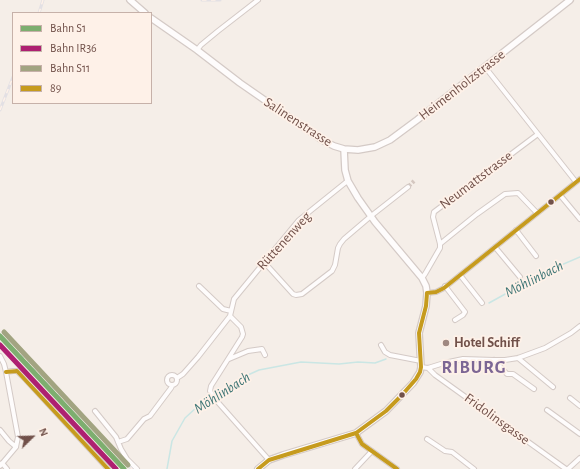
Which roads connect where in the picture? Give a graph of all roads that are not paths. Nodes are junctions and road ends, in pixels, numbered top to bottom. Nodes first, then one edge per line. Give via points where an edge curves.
1 (130, 0) edge
2 (258, 0) edge
3 (570, 0) edge
4 (144, 12) edge
5 (152, 19) edge
6 (197, 50) junction
7 (484, 67) junction
8 (538, 134) junction
9 (344, 149) junction
10 (580, 179) edge
11 (348, 181) junction
12 (576, 182) junction
13 (408, 187) tunnel mouth
14 (560, 195) junction
15 (537, 213) junction
16 (371, 216) junction
17 (580, 219) edge
18 (516, 230) junction
19 (440, 244) junction
20 (495, 246) junction
21 (536, 256) dead end
22 (264, 262) junction
23 (460, 274) junction
24 (520, 277) dead end
25 (422, 278) junction
26 (199, 286) dead end
27 (445, 286) junction
28 (427, 293) junction
29 (482, 303) dead end
30 (231, 311) junction
31 (230, 316) junction
32 (455, 320) dead end
33 (580, 326) edge
34 (381, 345) dead end
35 (0, 356) edge
36 (265, 356) dead end
37 (518, 358) junction
38 (229, 359) junction
39 (494, 360) junction
40 (421, 364) junction
41 (428, 368) junction
42 (6, 372) junction
43 (177, 378) junction
44 (172, 386) junction
45 (552, 387) dead end
46 (534, 390) dead end
47 (570, 398) dead end
48 (580, 406) edge
49 (547, 410) dead end
50 (95, 411) dead end
51 (0, 430) edge
52 (356, 433) junction
53 (580, 434) edge
54 (427, 438) dead end
55 (118, 442) junction
56 (16, 447) junction
57 (372, 451) junction
58 (580, 458) edge
59 (269, 460) junction
60 (1, 465) edge
61 (7, 469) edge
62 (108, 469) edge
63 (137, 469) edge
64 (258, 469) edge
65 (355, 469) edge
66 (397, 469) edge
67 (474, 469) edge
68 (567, 469) edge

1 - 4 street
2 - 6 street
3 - 7 street, Heimenholzstrasse
5 - 6 street, Salinenstrasse
6 - 9 street, Salinenstrasse via 322,140
7 - 8 street
7 - 9 street, Heimenholzstrasse via 390,140 375,147
8 - 12 street
8 - 19 street, Neumattstrasse via 434,212
9 - 11 street, Salinenstrasse
10 - 12 street
11 - 16 street, Salinenstrasse
11 - 22 street, Rüttenenweg via 299,220
12 - 14 street
13 - 16 street
14 - 15 street
14 - 17 street
15 - 18 street
15 - 19 street via 518,193 505,194
16 - 22 street via 340,244 332,271 302,294 293,294
16 - 25 street, Salinenstrasse
18 - 20 street
18 - 21 street
19 - 25 street
20 - 23 street
20 - 24 street
22 - 30 street, Rüttenenweg via 234,299
23 - 27 street
23 - 29 street
25 - 28 street, Salinenstrasse
26 - 30 street via 222,309
27 - 28 street via 436,292
27 - 32 street via 465,312
28 - 40 street, Salinenstrasse via 419,333
30 - 31 street, Rüttenenweg
31 - 38 street via 241,327 243,334
31 - 43 street via 198,357
33 - 37 street via 545,348
34 - 40 street via 390,355
35 - 42 street
36 - 38 street via 262,349 248,351
37 - 39 street
37 - 45 street
38 - 59 street via 210,391
39 - 41 street via 463,360
39 - 46 street via 507,374 513,374
40 - 41 street
40 - 52 street via 416,379 402,395 386,411
41 - 68 street, Fridolinsgasse
42 - 56 street via 18,437
42 - 62 street via 17,371
43 - 44 street via 178,381
43 - 44 street via 171,375 167,380
44 - 55 street via 150,416 144,419 127,439
47 - 48 street
49 - 53 street
50 - 55 street
51 - 56 street
52 - 57 street via 362,444
52 - 59 street
54 - 67 street via 445,451 452,452
55 - 63 street via 127,459
56 - 60 street
57 - 65 street
57 - 66 street
58 - 68 street
59 - 64 street
60 - 61 street

